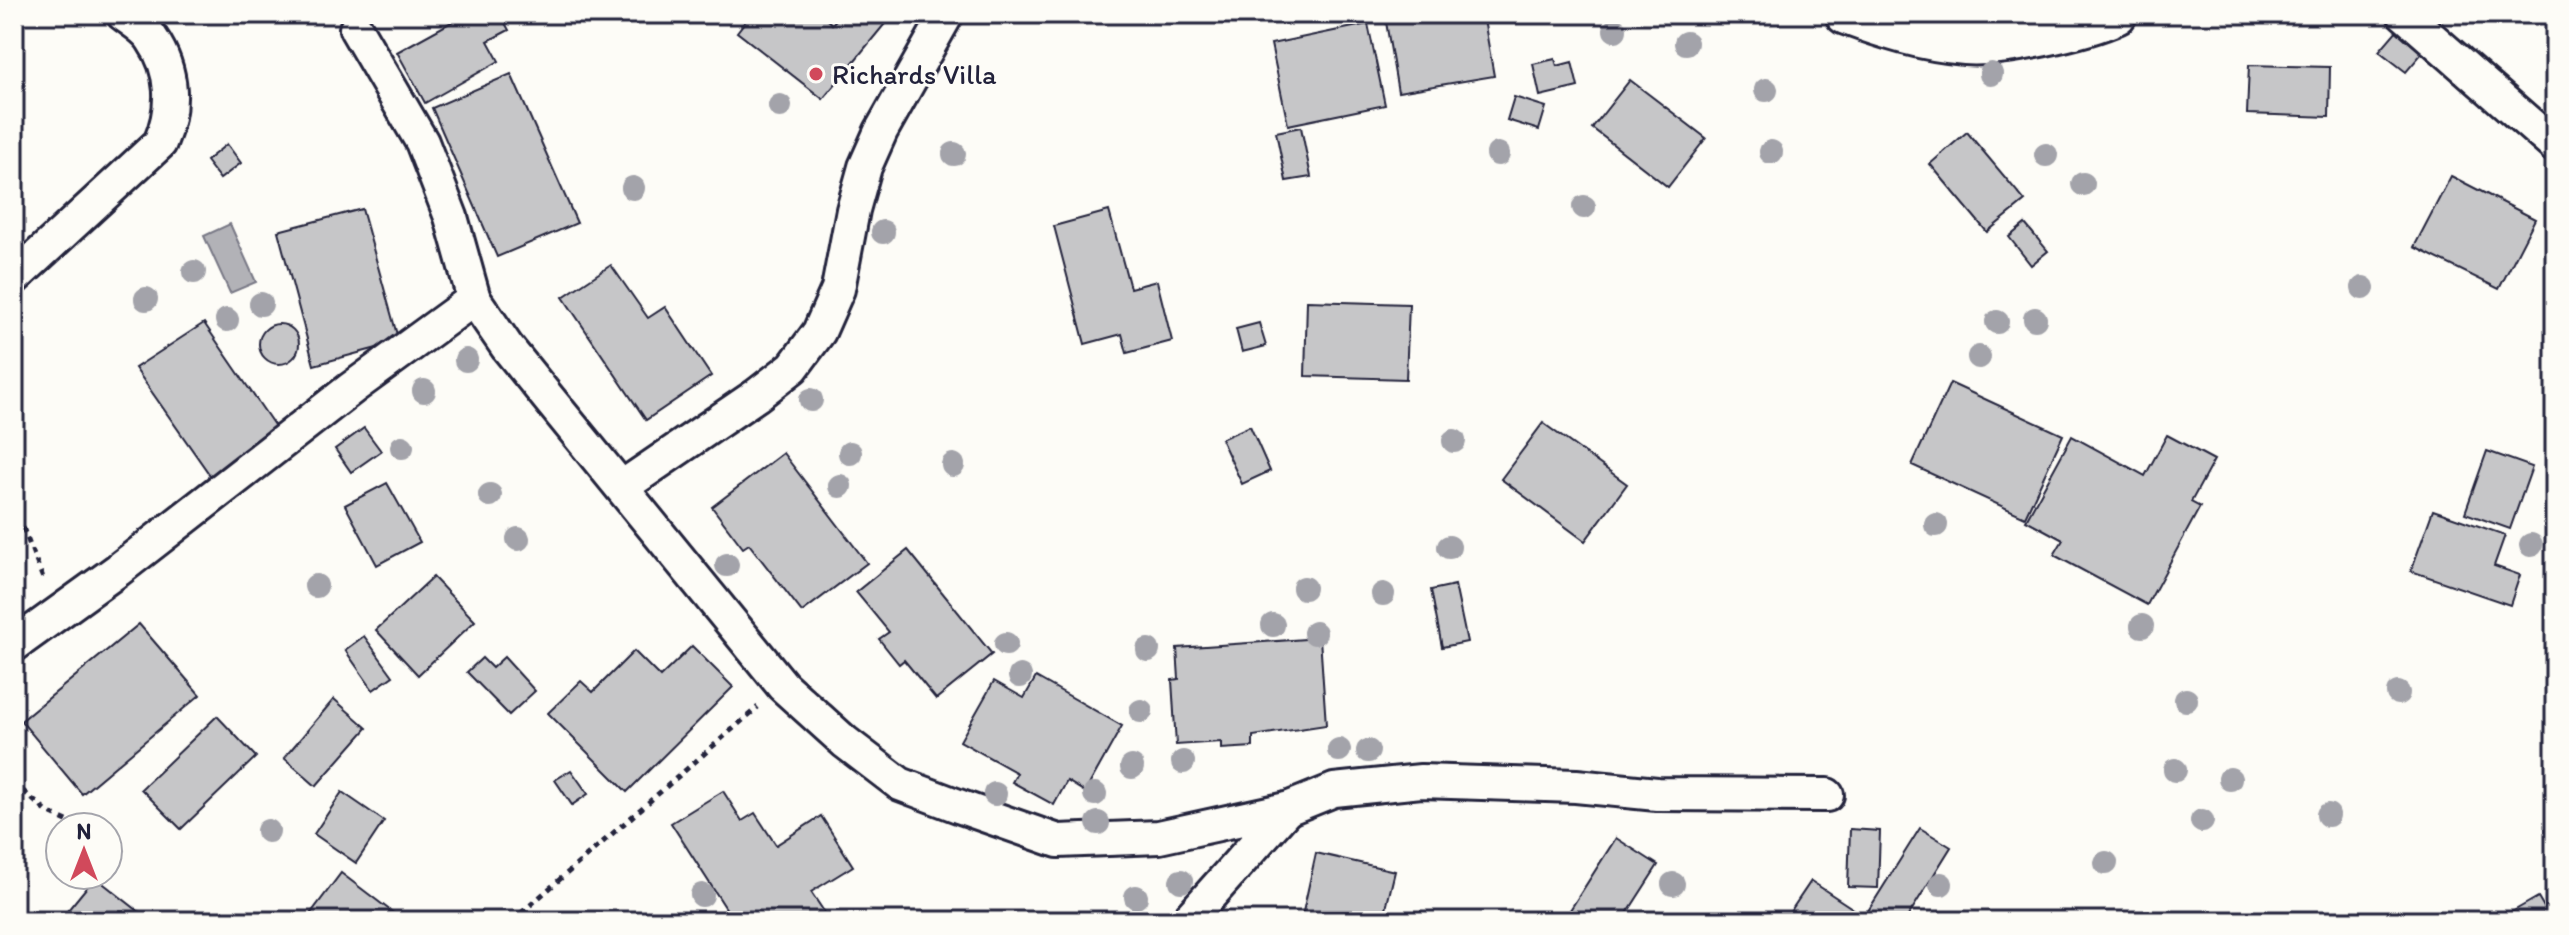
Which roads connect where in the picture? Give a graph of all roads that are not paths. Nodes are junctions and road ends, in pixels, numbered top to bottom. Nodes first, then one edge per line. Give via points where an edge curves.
1 (123, 14) edge
2 (947, 14) edge
3 (1846, 14) edge
4 (2116, 14) edge
5 (2404, 14) edge
6 (356, 29) dead end
7 (2555, 146) edge
8 (14, 278) edge
9 (474, 299) junction
10 (622, 487) junction
11 (14, 645) edge
12 (1827, 795) dead end
13 (1287, 809) junction
14 (1187, 921) edge

1 - 8 street via 151,36 165,64 171,93 169,121 160,143
2 - 10 street via 865,167 838,289 819,332 793,367
3 - 4 street via 1895,32 1967,44 2033,37
5 - 7 street
6 - 9 street via 422,142
9 - 10 street
9 - 11 street
10 - 13 street via 783,686 900,784 1058,841 1159,837
12 - 13 street via 1657,794 1421,781 1334,790
13 - 14 street

